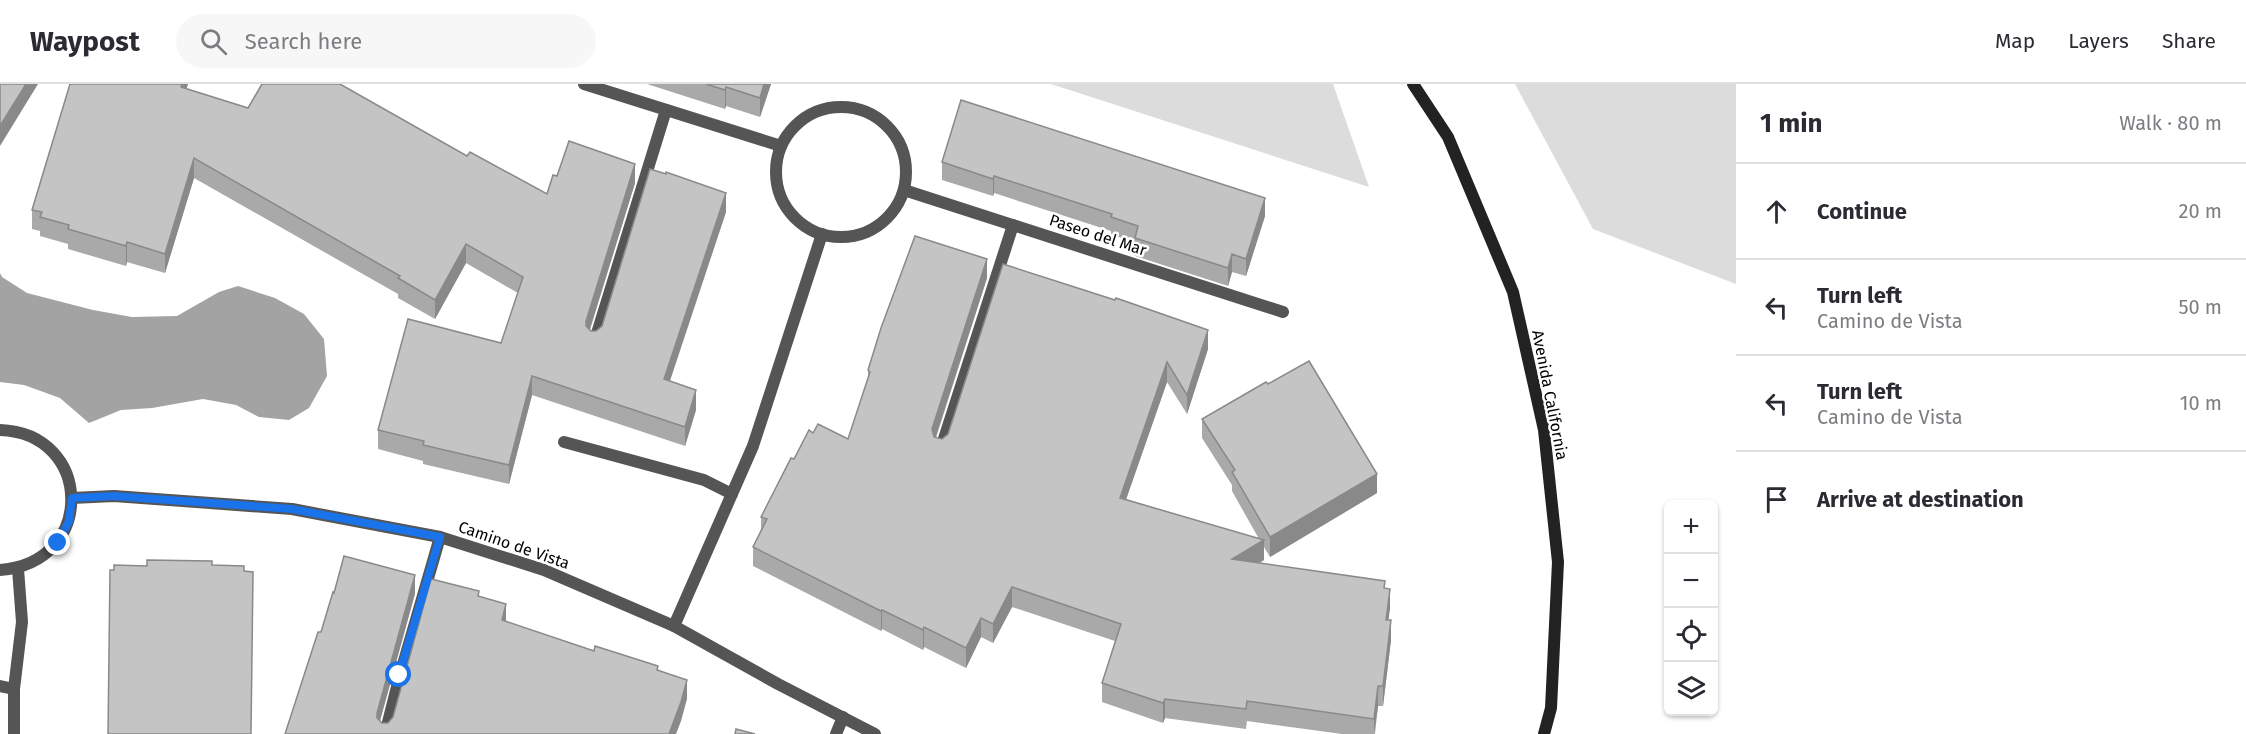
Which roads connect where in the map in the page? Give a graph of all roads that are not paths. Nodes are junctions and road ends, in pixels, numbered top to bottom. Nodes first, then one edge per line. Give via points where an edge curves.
1 (584, 84) edge
2 (1413, 84) edge
3 (666, 110) junction
4 (782, 146) junction
5 (904, 190) junction
6 (1013, 225) junction
7 (822, 234) junction
8 (1282, 312) dead end
9 (594, 343) edge
10 (0, 430) edge
11 (564, 442) dead end
12 (940, 451) edge
13 (732, 494) junction
14 (72, 498) junction
15 (440, 537) junction
16 (18, 569) junction
17 (0, 570) edge
18 (674, 626) junction
19 (0, 686) edge
20 (14, 688) junction
21 (843, 717) junction
22 (14, 734) edge
23 (385, 734) edge
24 (836, 734) edge
25 (875, 734) edge
26 (1544, 734) edge

1 - 3 street
2 - 26 street, Avenida California via 1448,137 1513,291 1544,430 1558,562 1551,708
3 - 4 street
3 - 9 street
4 - 5 street via 795,125 815,111 839,107 863,110 884,123 900,142 906,166
4 - 7 street via 776,167 778,189 787,208 802,224
5 - 6 street, Paseo del Mar
5 - 7 street via 892,213 873,229 848,237
6 - 8 street, Paseo del Mar
6 - 12 street
7 - 13 street via 753,446
10 - 14 street via 16,430 37,439 56,454 67,475
11 - 13 street via 704,480
13 - 18 street
14 - 15 street, Camino de Vista via 114,496 292,509
14 - 16 street via 69,521 58,543 40,560
15 - 18 street, Camino de Vista via 544,570
15 - 23 street
16 - 17 street
16 - 20 street via 22,621
18 - 21 street, Camino de Vista
19 - 20 street
20 - 22 street
21 - 24 street
21 - 25 street, Camino de Vista

